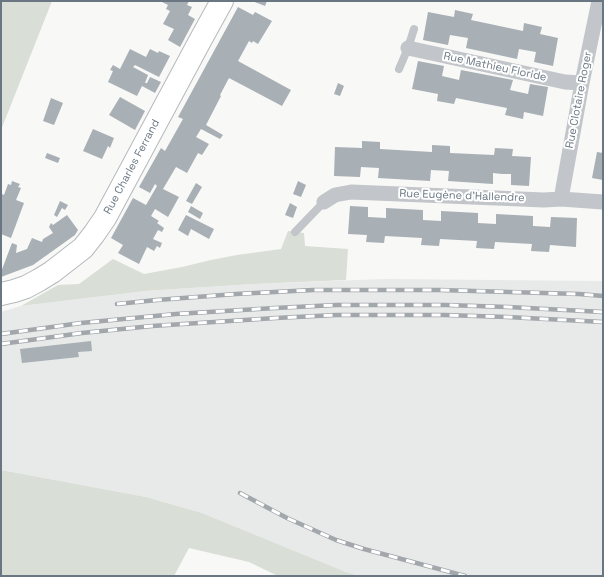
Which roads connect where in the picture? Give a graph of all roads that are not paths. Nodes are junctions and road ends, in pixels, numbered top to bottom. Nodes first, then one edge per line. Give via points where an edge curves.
1 (222, 1) edge
2 (599, 1) edge
3 (414, 29) dead end
4 (408, 48) junction
5 (399, 69) dead end
6 (582, 83) junction
7 (561, 199) junction
8 (324, 202) joint
9 (603, 202) edge
10 (295, 232) dead end
11 (1, 294) edge

1 - 11 street, Rue Charles Ferrand via 94,234 83,248 52,272 26,286
2 - 6 street, Rue Clotaire Roger
3 - 4 lane
4 - 5 lane
4 - 6 street, Rue Mathieu Floride via 565,82
6 - 7 street, Rue Clotaire Roger
7 - 8 street, Rue Eugène d'Hallendre via 351,192 335,195
7 - 9 street, Rue Eugène d'Hallendre
8 - 10 lane

